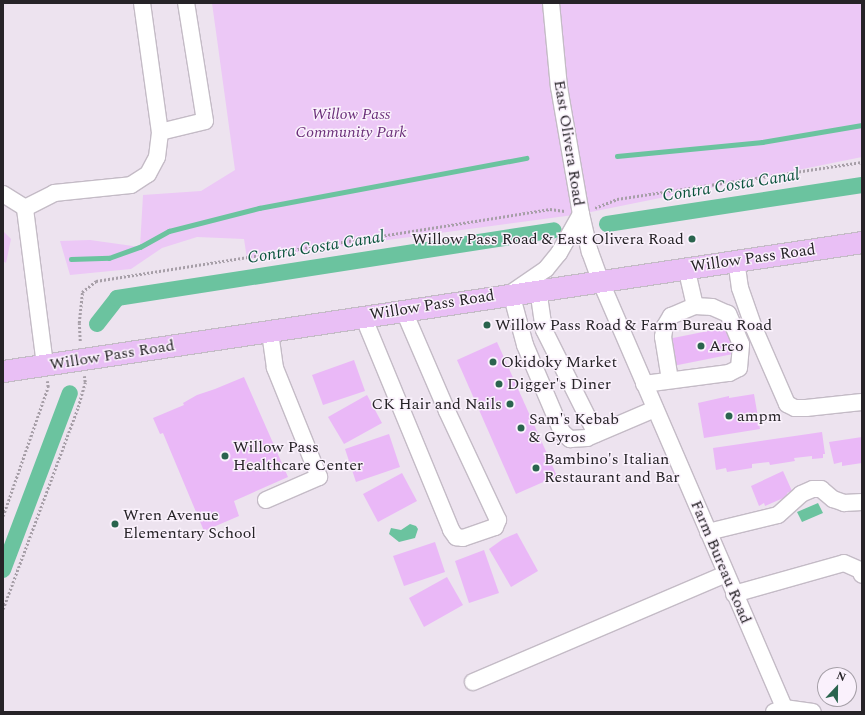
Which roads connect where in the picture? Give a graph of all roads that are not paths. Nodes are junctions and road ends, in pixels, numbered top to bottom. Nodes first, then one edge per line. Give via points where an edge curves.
1 (142, 3) edge
2 (186, 3) edge
3 (551, 3) edge
4 (160, 132) junction
5 (3, 194) edge
6 (25, 208) junction
7 (581, 214) junction
8 (862, 242) edge
9 (736, 260) junction
10 (686, 267) junction
11 (600, 280) junction
12 (538, 289) junction
13 (511, 293) junction
14 (695, 306) junction
15 (403, 309) junction
16 (363, 316) junction
17 (270, 331) junction
18 (45, 365) junction
19 (3, 371) edge
20 (670, 380) junction
21 (644, 384) junction
22 (862, 402) edge
23 (655, 409) junction
24 (596, 434) junction
25 (266, 500) dead end
26 (862, 502) edge
27 (708, 532) junction
28 (726, 574) junction
29 (862, 575) edge
30 (734, 594) junction
31 (473, 682) dead end
32 (781, 711) edge
33 (813, 712) edge

1 - 4 street
2 - 4 street via 205,121
3 - 7 street, East Olivera Road via 559,87
4 - 6 street via 158,157 148,174 131,186 54,193
5 - 6 street
6 - 18 street
7 - 11 street, East Olivera Road
7 - 13 street via 559,253 546,269
8 - 9 main road, Willow Pass Road
9 - 10 main road, Willow Pass Road
9 - 22 street via 740,288 752,322 787,404 795,408 806,408
10 - 11 main road, Willow Pass Road
10 - 14 street
11 - 12 main road, Willow Pass Road
11 - 21 street, Farm Bureau Road
12 - 13 main road, Willow Pass Road
12 - 24 street via 544,330
13 - 15 main road, Willow Pass Road
13 - 24 street via 525,345 562,432 570,439 587,438
14 - 20 street via 672,316 666,326 664,337
14 - 20 street via 712,307 728,314 742,344 739,368 729,373
15 - 16 main road, Willow Pass Road
15 - 16 street via 498,520 495,527 463,538 456,538 451,530
16 - 17 main road, Willow Pass Road
17 - 18 main road, Willow Pass Road
17 - 25 street via 275,368 319,477
18 - 19 main road, Willow Pass Road
20 - 21 street
21 - 23 street, Farm Bureau Road
23 - 24 street
23 - 27 street, Farm Bureau Road
26 - 27 street via 844,503 833,499 821,489 813,489 800,494 778,515
27 - 28 street, Farm Bureau Road
28 - 30 street, Farm Bureau Road
28 - 31 street
29 - 30 street via 860,570 844,563
30 - 32 street, Farm Bureau Road
32 - 33 street

